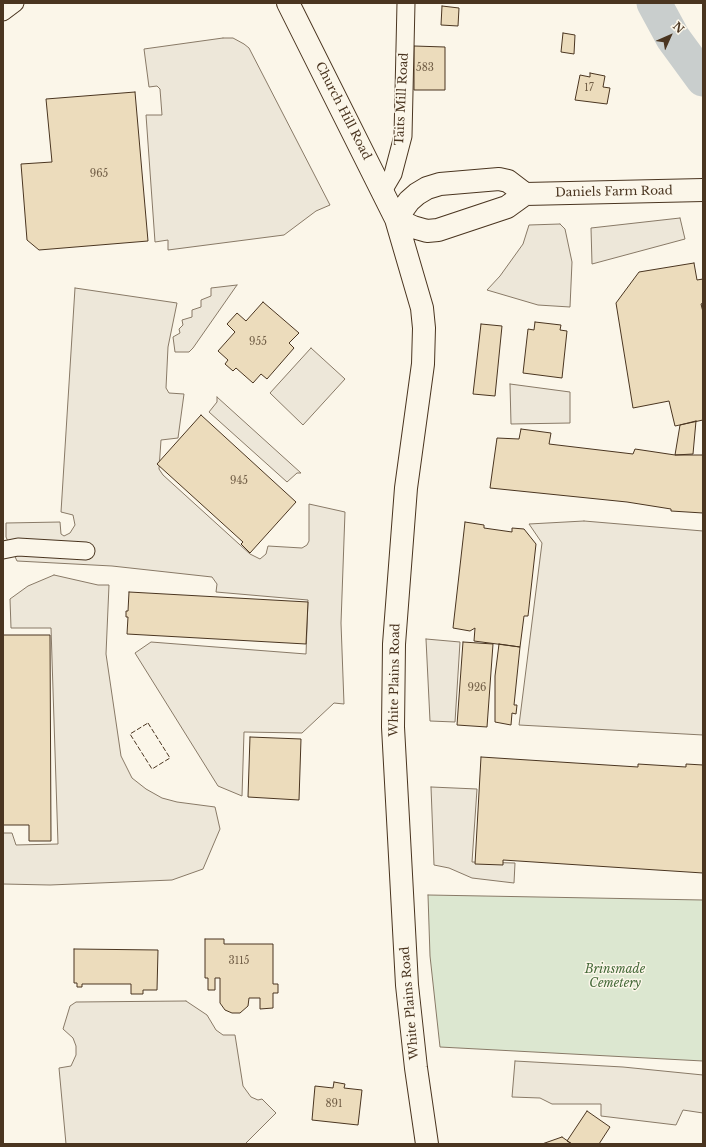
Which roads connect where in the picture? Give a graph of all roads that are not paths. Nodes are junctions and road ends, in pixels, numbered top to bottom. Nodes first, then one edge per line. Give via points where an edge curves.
1 (15, 3) edge
2 (288, 3) edge
3 (406, 3) edge
4 (3, 12) edge
5 (703, 190) edge
6 (383, 191) junction
7 (525, 194) junction
8 (396, 219) junction
9 (3, 550) edge
10 (86, 551) dead end
11 (427, 1144) edge

1 - 4 street
2 - 6 main road, Church Hill Road
3 - 6 street, Taits Mill Road via 403,136 393,174
5 - 7 main road, Daniels Farm Road
6 - 8 main road, Church Hill Road
7 - 8 main road via 507,207 438,230 427,231
7 - 8 main road via 508,181 499,179 440,184 417,194
8 - 11 main road, White Plains Road via 417,286 424,328 420,391 402,532 394,644 393,727 407,985
9 - 10 street via 18,548

